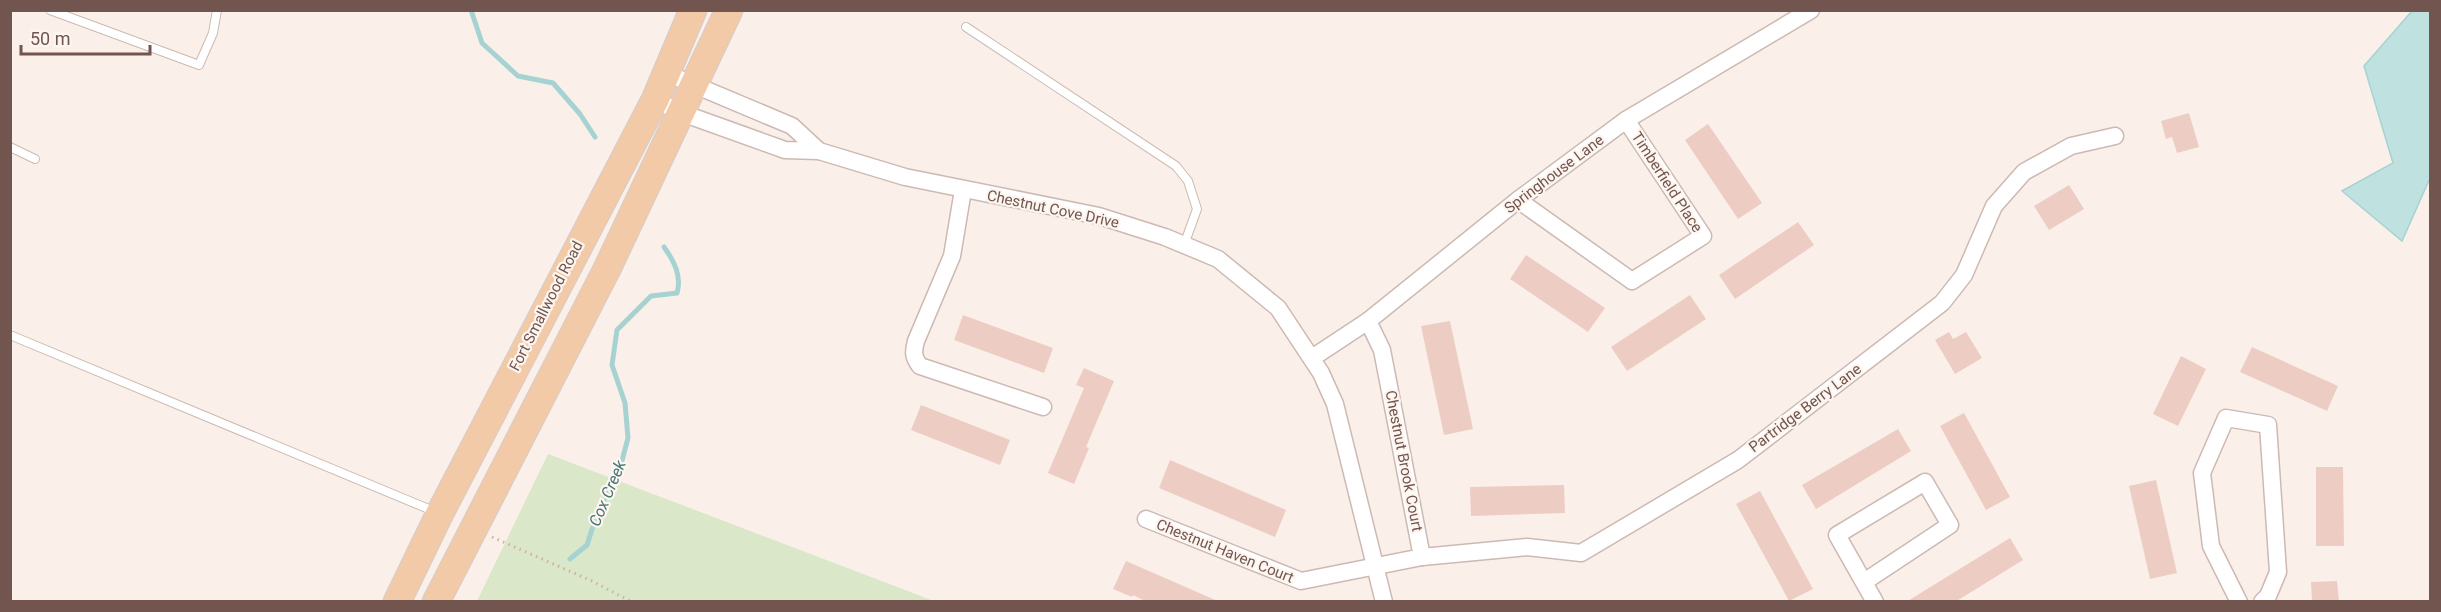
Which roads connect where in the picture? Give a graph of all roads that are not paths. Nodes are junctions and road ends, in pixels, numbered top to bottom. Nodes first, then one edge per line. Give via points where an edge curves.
1 (51, 10) edge
2 (217, 10) edge
3 (693, 10) edge
4 (729, 10) edge
5 (1810, 10) edge
6 (966, 27) dead end
7 (666, 73) junction
8 (694, 84) junction
9 (655, 100) junction
10 (682, 113) junction
11 (1626, 120) junction
12 (2115, 136) dead end
13 (10, 147) edge
14 (819, 151) junction
15 (35, 159) dead end
16 (963, 190) junction
17 (1518, 200) junction
18 (1184, 245) junction
19 (1368, 321) junction
20 (10, 335) edge
21 (1312, 358) junction
22 (1043, 407) dead end
23 (440, 513) junction
24 (1146, 519) dead end
25 (1422, 557) junction
26 (1374, 566) junction
27 (1864, 582) junction
28 (397, 602) edge
29 (436, 602) edge
30 (1384, 602) edge
31 (1875, 602) edge
32 (2239, 602) edge
33 (2262, 602) edge

1 - 2 lane via 199,65 213,33
3 - 7 main road, Fort Smallwood Road
4 - 8 main road
5 - 11 street, Springhouse Lane
6 - 18 lane via 1176,166 1188,181 1197,208
7 - 8 street, Chestnut Cove Drive
7 - 9 main road, Fort Smallwood Road
8 - 10 main road
8 - 14 street, Chestnut Cove Drive via 792,126
9 - 10 street, Chestnut Cove Drive
9 - 23 main road, Fort Smallwood Road
10 - 14 street, Chestnut Cove Drive via 785,150
10 - 29 main road via 607,269
11 - 17 street, Springhouse Lane
11 - 17 street, Timberfield Place via 1703,236 1632,281
12 - 25 street, Partridge Berry Lane via 2071,146 2024,172 1994,206 1964,275 1942,303 1738,459 1581,553 1527,547
13 - 15 lane
14 - 16 street, Chestnut Cove Drive
16 - 18 street, Chestnut Cove Drive via 1100,216
16 - 22 street via 952,256 913,353 920,366
17 - 19 street, Springhouse Lane
18 - 21 street, Chestnut Cove Drive via 1218,259 1278,308
19 - 21 street, Springhouse Lane
19 - 25 street, Chestnut Brook Court via 1382,350
20 - 23 lane
21 - 26 street, Chestnut Cove Drive via 1335,404
23 - 28 main road, Fort Smallwood Road
24 - 26 street, Chestnut Haven Court via 1301,581
25 - 26 street
26 - 30 street, Chestnut Cove Drive
27 - 27 street via 1837,536 1925,482 1950,525
27 - 31 street
32 - 33 street via 2211,546 2202,473 2226,418 2268,425 2278,572

